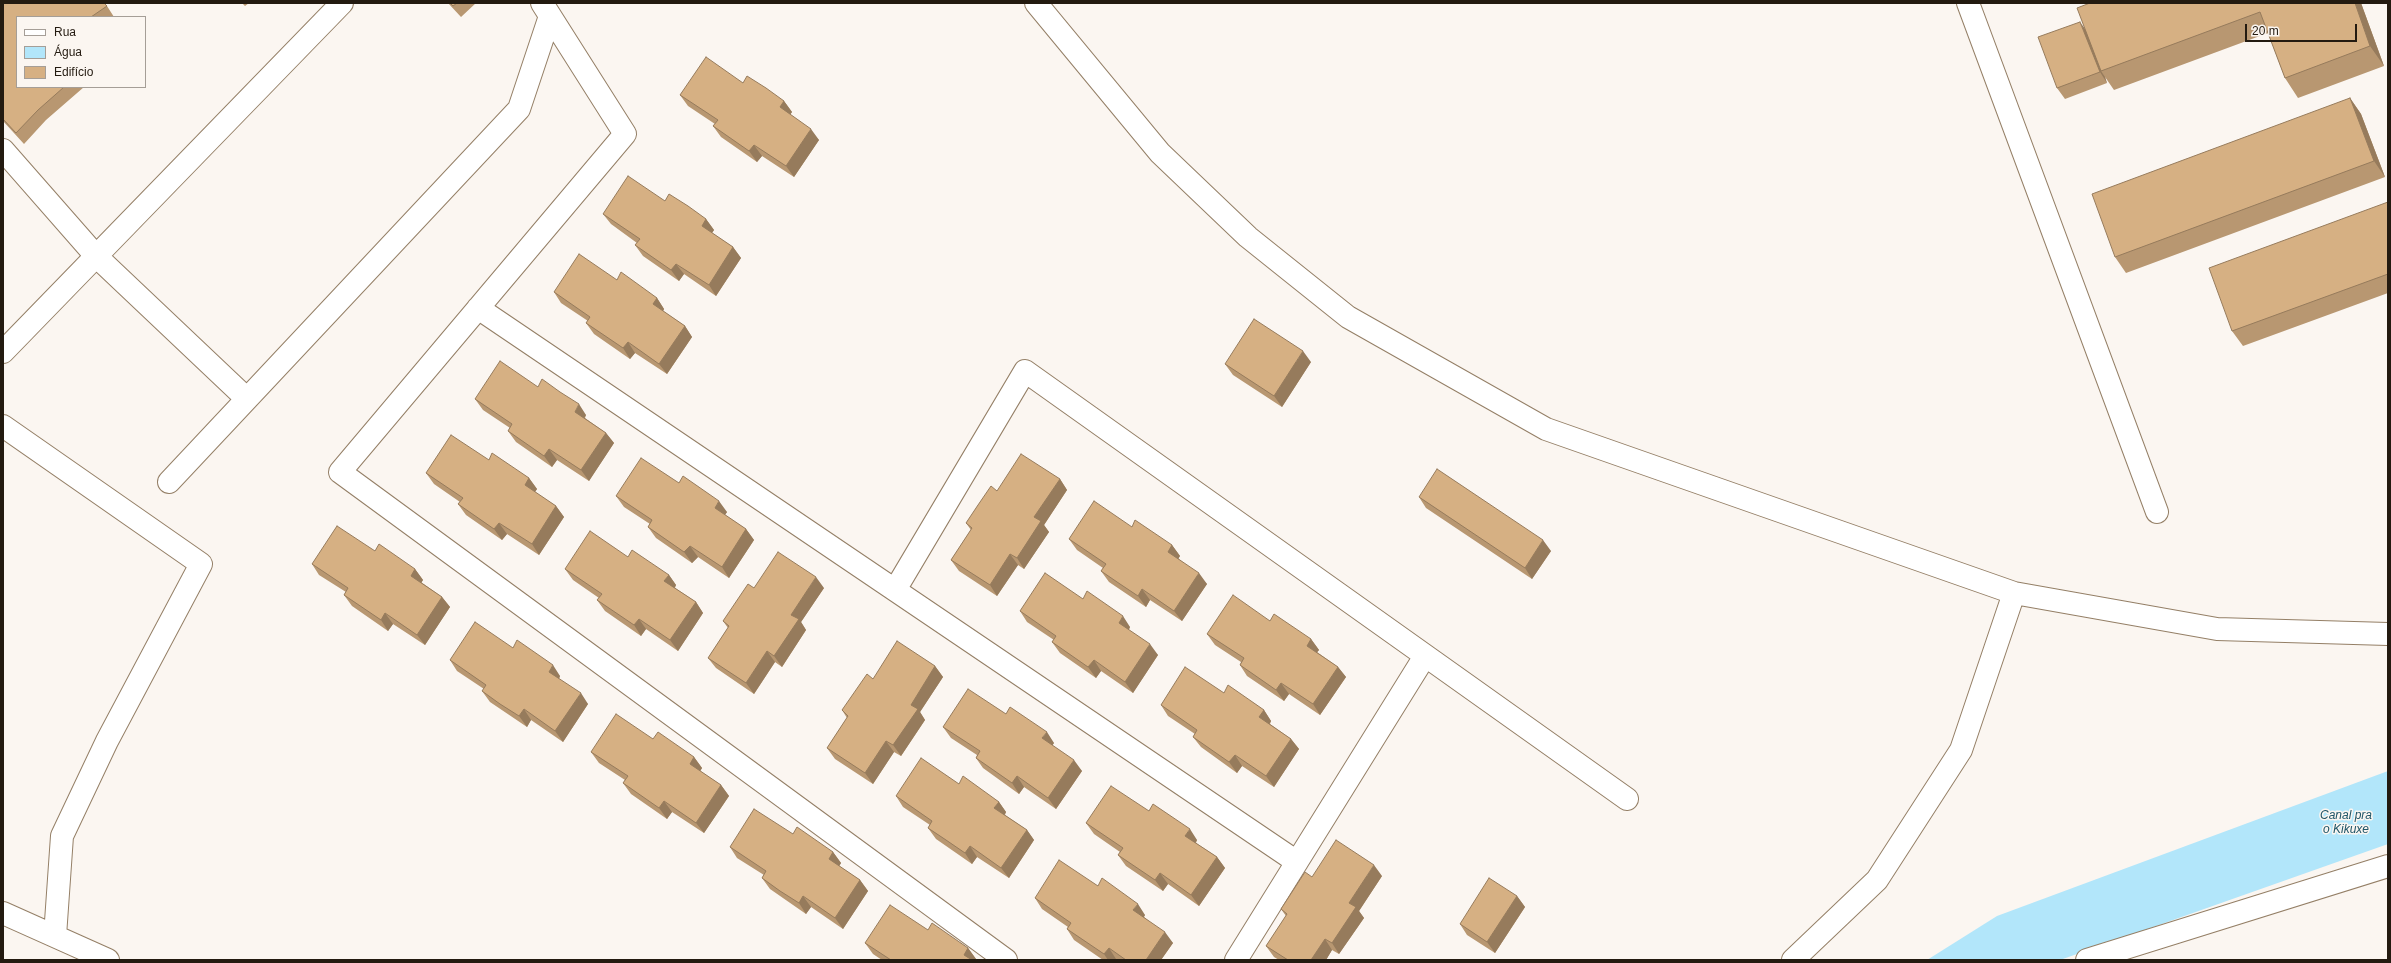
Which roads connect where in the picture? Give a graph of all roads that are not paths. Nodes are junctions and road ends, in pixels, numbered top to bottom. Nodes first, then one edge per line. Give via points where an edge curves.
1 (342, 3) edge
2 (1036, 3) edge
3 (1968, 3) edge
4 (546, 9) edge
5 (3, 150) edge
6 (96, 256) junction
7 (478, 308) junction
8 (3, 352) edge
9 (247, 399) junction
10 (3, 426) edge
11 (168, 482) dead end
12 (2157, 512) dead end
13 (895, 590) junction
14 (2014, 593) junction
15 (2388, 634) edge
16 (1425, 656) junction
17 (1627, 799) dead end
18 (1297, 862) junction
19 (2388, 866) edge
20 (3, 913) edge
21 (55, 936) junction
22 (108, 960) edge
23 (1006, 960) edge
24 (1236, 960) edge
25 (1792, 960) edge
26 (2087, 960) edge

1 - 6 street
2 - 14 street via 1160,153 1248,237 1348,317 1546,429
3 - 12 street
4 - 7 street via 625,134
4 - 9 street via 519,109
5 - 6 street
6 - 8 street
6 - 9 street
7 - 13 street
7 - 23 street via 340,472
9 - 11 street
10 - 21 street via 201,564 107,741 62,836
13 - 16 street via 1025,371
13 - 18 street
14 - 15 street via 2217,629
14 - 25 street via 1961,750 1877,880
16 - 17 street
16 - 18 street
18 - 24 street
19 - 26 street
20 - 21 street
21 - 22 street

